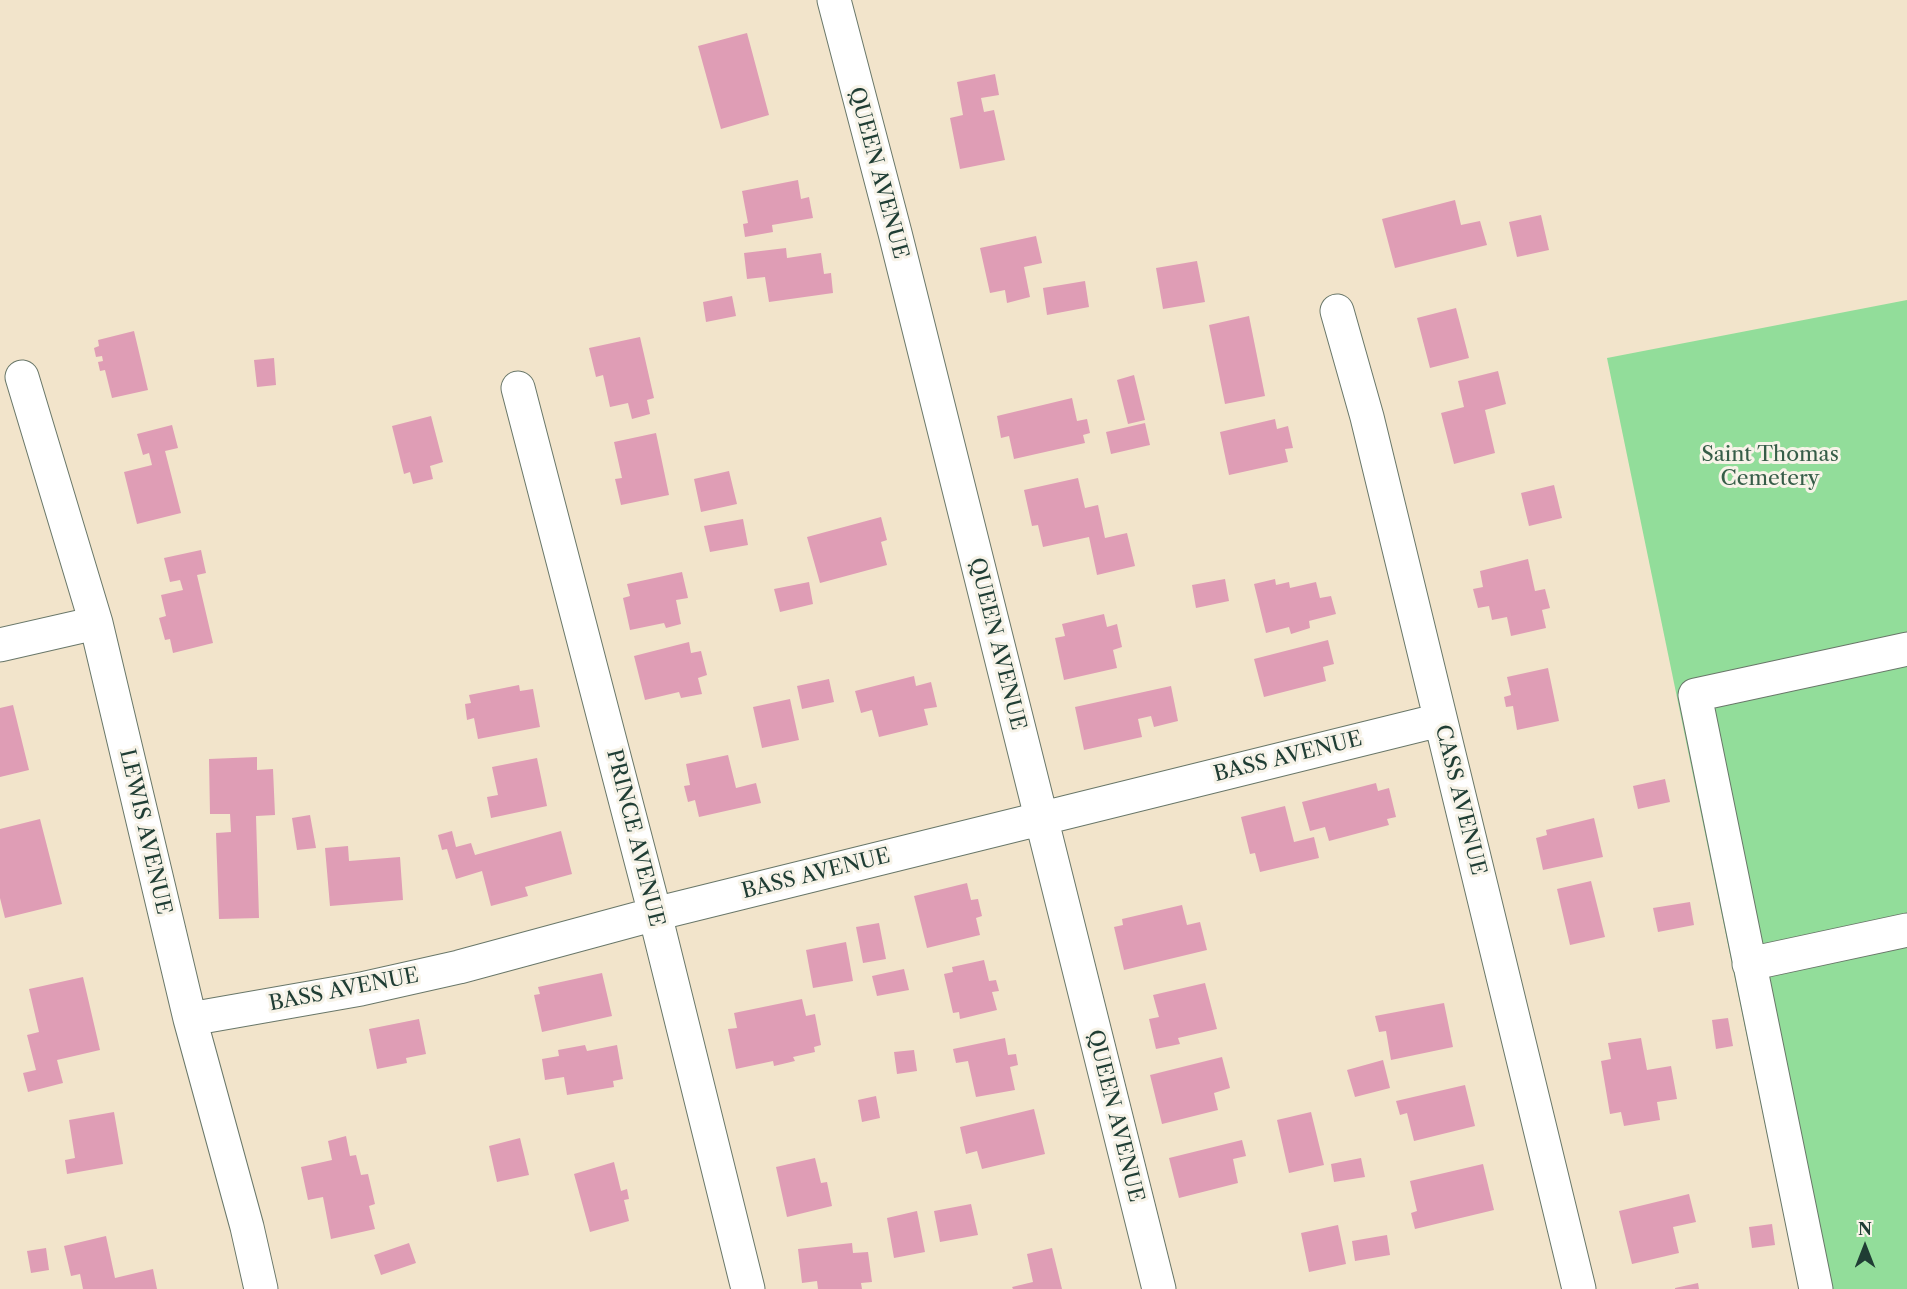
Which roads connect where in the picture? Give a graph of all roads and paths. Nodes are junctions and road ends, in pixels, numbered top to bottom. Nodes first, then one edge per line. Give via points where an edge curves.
1 (834, 0) edge
2 (1337, 311) dead end
3 (22, 377) dead end
4 (518, 388) dead end
5 (96, 623) junction
6 (0, 645) edge
7 (1907, 649) edge
8 (1440, 720) junction
9 (1041, 817) junction
10 (654, 914) junction
11 (1907, 930) edge
12 (1749, 964) junction
13 (190, 1019) junction
14 (261, 1289) edge
15 (748, 1289) edge
16 (1159, 1289) edge
17 (1579, 1289) edge
18 (1816, 1289) edge

1 - 9 street, QUEEN AVENUE
2 - 8 street, CASS AVENUE via 1365,408
3 - 5 street, LEWIS AVENUE
4 - 10 street, PRINCE AVENUE
5 - 6 street
5 - 13 street, LEWIS AVENUE
7 - 12 street via 1695,695
8 - 9 street, BASS AVENUE
8 - 17 street, CASS AVENUE
9 - 10 street, BASS AVENUE
9 - 16 street, QUEEN AVENUE
10 - 13 street, BASS AVENUE via 459,967
10 - 15 street, PRINCE AVENUE
11 - 12 street
12 - 18 street
13 - 14 street, LEWIS AVENUE

